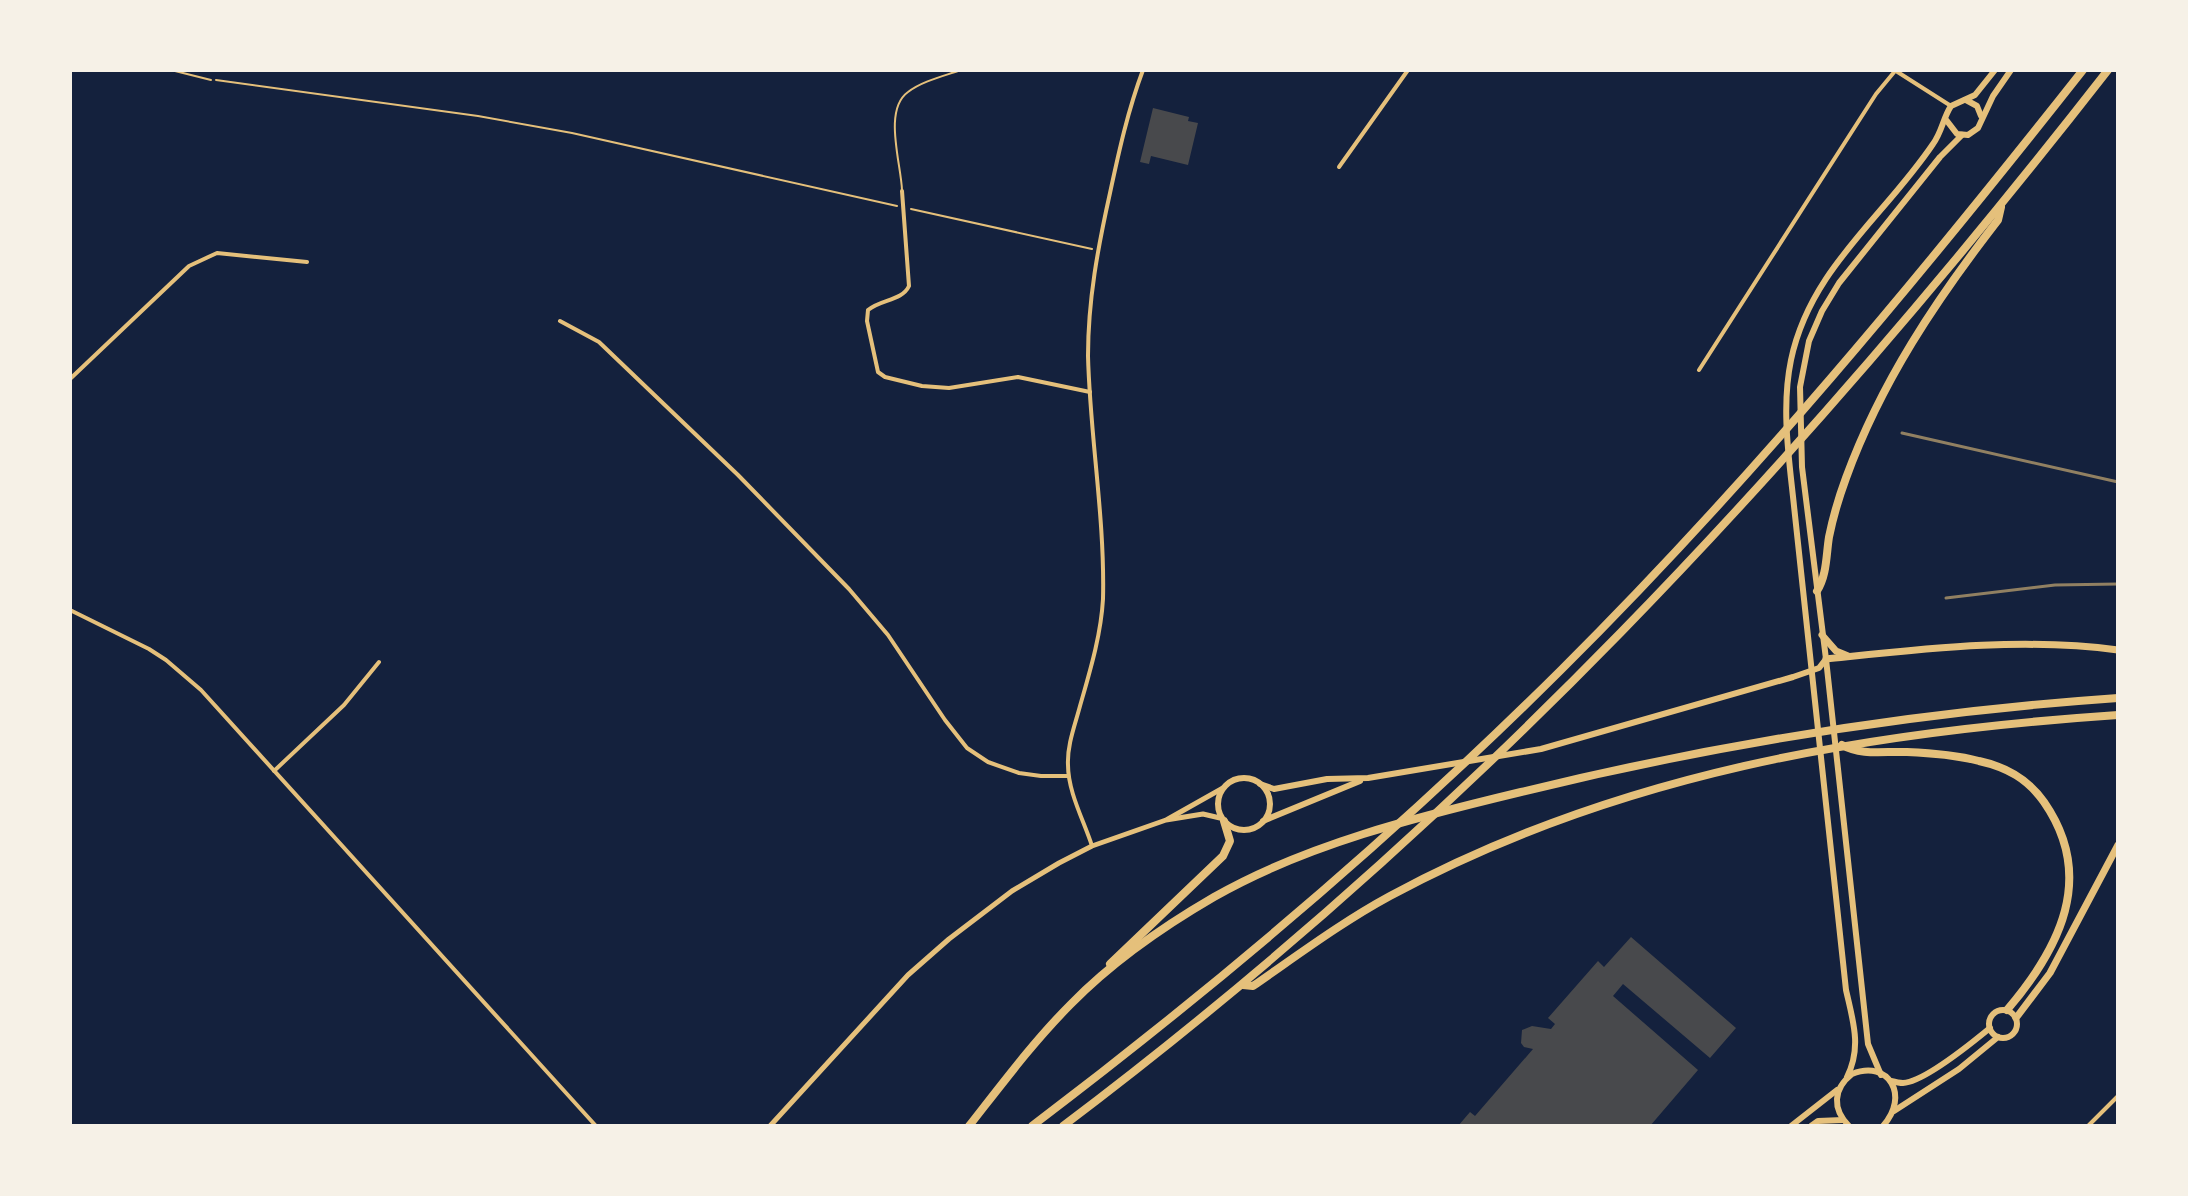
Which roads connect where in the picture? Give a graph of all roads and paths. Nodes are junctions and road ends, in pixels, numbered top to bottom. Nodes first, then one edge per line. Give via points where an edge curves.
1 (171, 70) edge
2 (961, 70) edge
3 (1143, 70) edge
4 (1408, 70) edge
5 (1895, 70) edge
6 (1995, 70) edge
7 (2011, 70) edge
8 (2083, 70) edge
9 (2108, 70) edge
10 (211, 80) joint
11 (1966, 100) junction
12 (1951, 106) junction
13 (1981, 116) junction
14 (1946, 120) junction
15 (1962, 135) junction
16 (1339, 167) dead end
17 (902, 191) joint
18 (2001, 206) junction
19 (903, 207) junction
20 (1097, 251) junction
21 (307, 262) dead end
22 (560, 321) dead end
23 (1699, 370) dead end
24 (70, 379) edge
25 (1090, 392) junction
26 (1817, 591) junction
27 (70, 610) edge
28 (1822, 635) joint
29 (1828, 648) junction
30 (2118, 650) edge
31 (1852, 656) junction
32 (1826, 659) junction
33 (379, 662) dead end
34 (1813, 669) junction
35 (2118, 698) edge
36 (2118, 715) edge
37 (1842, 745) junction
38 (274, 771) junction
39 (1068, 776) junction
40 (1368, 778) junction
41 (1260, 784) junction
42 (1223, 788) junction
43 (1222, 819) junction
44 (1166, 820) junction
45 (1260, 823) junction
46 (2118, 845) edge
47 (1092, 846) junction
48 (1242, 985) junction
49 (1084, 992) junction
50 (2007, 1010) junction
51 (2016, 1018) junction
52 (1990, 1028) junction
53 (1998, 1037) junction
54 (1881, 1075) junction
55 (1847, 1077) junction
56 (1889, 1081) junction
57 (1840, 1087) junction
58 (2118, 1096) edge
59 (1894, 1111) junction
60 (1843, 1120) junction
61 (596, 1126) edge
62 (770, 1126) edge
63 (969, 1126) edge
64 (1032, 1126) edge
65 (1063, 1126) edge
66 (1791, 1126) edge
67 (1811, 1126) edge
68 (1849, 1126) edge
69 (1883, 1126) edge
70 (2088, 1126) edge

1 - 10 lane
2 - 17 lane via 908,91 897,106
3 - 20 street
4 - 16 street
5 - 12 street
5 - 23 street
6 - 11 main road
7 - 13 main road
8 - 64 highway via 1960,226 1760,459 1502,728 1352,866 1184,1008
9 - 18 highway
10 - 19 path via 493,118
11 - 12 main road
11 - 13 main road
12 - 14 main road
13 - 15 main road via 1976,131
14 - 15 main road
14 - 34 main road via 1932,146 1821,286 1799,332 1787,391 1787,437
15 - 26 main road via 1839,283 1809,341 1799,429
17 - 19 street
18 - 26 highway via 1998,220 1920,327 1880,398 1841,492 1824,581
18 - 48 highway via 1800,443 1642,613 1388,858
19 - 20 path
19 - 25 street via 909,286 900,296 868,310 878,372 933,387 1018,377
20 - 25 street via 1089,313
21 - 24 street via 227,253 200,259
22 - 39 street via 599,342 821,559 888,635 967,748 1019,773
25 - 39 street via 1103,581 1100,626 1070,742
26 - 28 main road
27 - 38 street via 137,642 182,672
28 - 29 main road
29 - 31 main road
29 - 32 main road
30 - 31 main road via 2010,644
31 - 32 main road
32 - 34 main road
32 - 54 main road via 1868,1044
33 - 38 street via 344,705
34 - 40 main road via 1579,740
34 - 55 main road via 1846,990 1856,1035
35 - 49 highway via 1946,713 1774,738 1461,807 1331,846 1244,880 1154,936
36 - 37 highway
37 - 48 highway via 1658,786 1515,837 1387,898 1253,986
37 - 50 highway via 1856,753 1923,753 1990,763 2023,779 2051,811 2067,847 2068,901 2040,966
38 - 61 street
39 - 47 street
40 - 41 main road via 1274,789
40 - 45 main road
41 - 42 main road via 1239,778
41 - 45 main road via 1270,802
42 - 43 main road via 1218,804
42 - 44 street
43 - 44 street via 1203,814
43 - 45 main road via 1242,830
43 - 49 highway via 1230,841 1223,856
44 - 47 street
46 - 51 main road via 2050,973
47 - 62 street via 1012,891 937,949
48 - 65 highway
49 - 63 highway
50 - 51 main road
50 - 52 main road via 1993,1014
51 - 53 main road via 2013,1034
52 - 53 main road
52 - 56 main road via 1916,1079
53 - 59 main road
54 - 55 main road via 1867,1070
54 - 56 main road
55 - 57 main road
56 - 59 main road via 1896,1096
57 - 60 main road via 1836,1105
57 - 66 main road
58 - 70 street
59 - 69 main road
60 - 67 main road
60 - 68 main road

